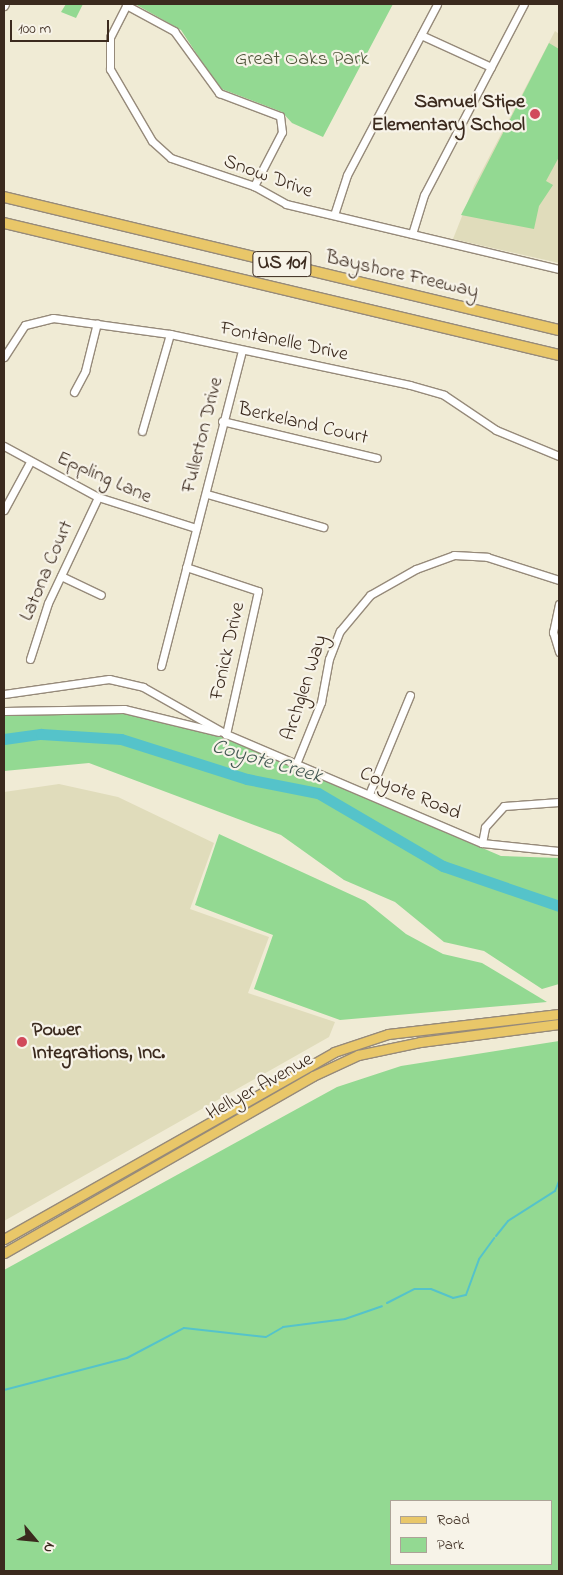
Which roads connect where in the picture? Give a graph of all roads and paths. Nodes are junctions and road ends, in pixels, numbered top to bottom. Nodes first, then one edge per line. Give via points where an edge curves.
1 (126, 4) edge
2 (437, 4) edge
3 (524, 4) edge
4 (421, 35) junction
5 (491, 68) junction
6 (254, 186) junction
7 (4, 197) edge
8 (334, 215) junction
9 (4, 223) edge
10 (412, 234) junction
11 (559, 268) edge
12 (97, 323) junction
13 (559, 330) edge
14 (170, 334) junction
15 (242, 350) junction
16 (559, 356) edge
17 (4, 357) edge
18 (74, 392) dead end
19 (222, 421) junction
20 (142, 431) dead end
21 (4, 446) edge
22 (559, 456) edge
23 (377, 458) dead end
24 (30, 462) junction
25 (207, 494) junction
26 (98, 497) junction
27 (4, 510) edge
28 (196, 528) junction
29 (323, 528) dead end
30 (186, 567) junction
31 (61, 576) junction
32 (559, 580) edge
33 (101, 595) dead end
34 (559, 604) edge
35 (559, 652) edge
36 (30, 659) dead end
37 (161, 666) dead end
38 (4, 694) edge
39 (410, 695) dead end
40 (4, 711) edge
41 (226, 734) junction
42 (296, 764) junction
43 (369, 794) junction
44 (559, 802) edge
45 (482, 843) junction
46 (559, 851) edge
47 (559, 1014) edge
48 (559, 1024) edge
49 (418, 1030) junction
50 (420, 1042) junction
51 (166, 1146) junction
52 (173, 1157) junction
53 (4, 1239) edge
54 (4, 1253) edge

1 - 6 street, Snow Drive via 110,37 110,69 152,141 181,164
1 - 6 street via 174,31 219,93 280,116 282,132
2 - 4 street
3 - 5 street
4 - 5 street
4 - 8 street via 348,175
5 - 10 street via 424,196
6 - 8 street, Snow Drive via 286,204
7 - 13 highway, Bayshore Freeway / US 101
8 - 10 street, Snow Drive
9 - 16 highway, Bayshore Freeway / US 101
10 - 11 street, Snow Drive
12 - 14 street, Fontanelle Drive
12 - 17 street, Fontanelle Drive via 40,320 25,325
12 - 18 street
14 - 15 street, Fontanelle Drive
14 - 20 street
15 - 19 street, Fullerton Drive
15 - 22 street, Fontanelle Drive via 444,396 496,430
19 - 23 street, Berkeland Court
19 - 25 street, Fullerton Drive
21 - 24 street, Eppling Lane
24 - 26 street, Eppling Lane
24 - 27 street
25 - 28 street, Fullerton Drive
25 - 29 street
26 - 28 street, Eppling Lane
26 - 31 street, Latona Court
28 - 30 street, Fullerton Drive
30 - 37 street, Fullerton Drive
30 - 41 street, Fonick Drive via 258,591
31 - 33 street
31 - 36 street, Latona Court
32 - 42 street, Archglen Way via 487,557 454,556 416,569 370,595 340,631 329,659 321,702
34 - 35 street via 553,632
38 - 41 street, Coyote Road via 109,679 143,687
39 - 43 street
40 - 41 street, Coyote Road via 124,709
41 - 42 street, Coyote Road
42 - 43 street, Coyote Road
43 - 45 street, Coyote Road
44 - 45 street via 504,806 485,827
45 - 46 street, Coyote Road
47 - 49 main road, Hellyer Avenue
48 - 50 main road, Hellyer Avenue via 521,1032
49 - 50 main road
49 - 51 main road, Hellyer Avenue via 388,1034 334,1052
50 - 52 main road, Hellyer Avenue via 365,1053 313,1076
51 - 52 main road
51 - 53 main road, Hellyer Avenue
52 - 54 main road, Hellyer Avenue

